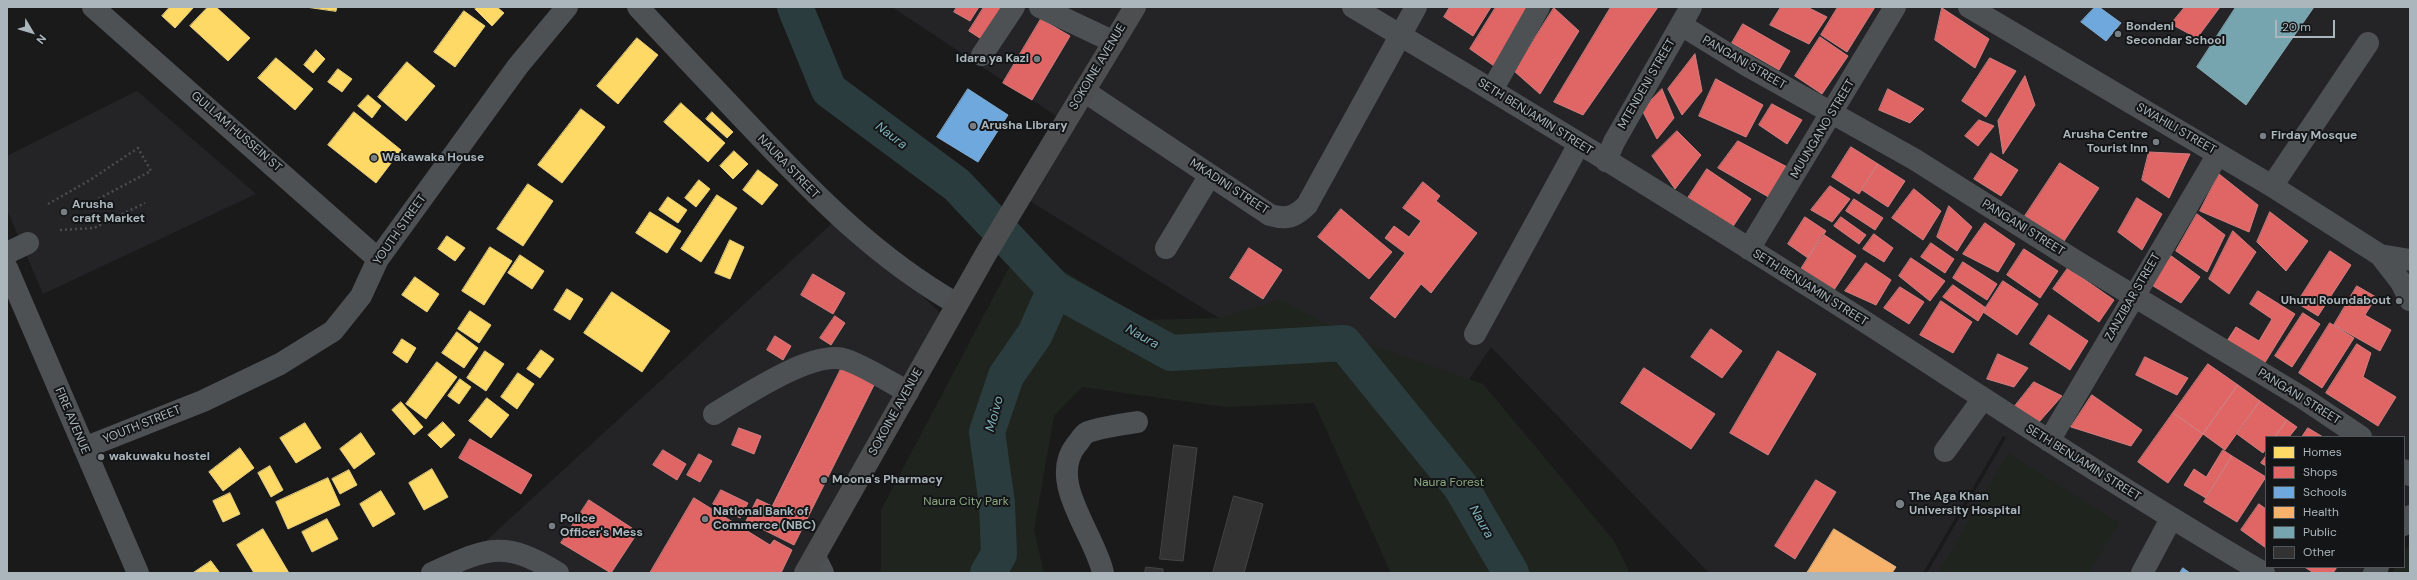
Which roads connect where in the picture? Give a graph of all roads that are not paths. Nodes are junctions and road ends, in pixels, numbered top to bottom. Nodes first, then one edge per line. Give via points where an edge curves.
1 (93, 7) edge
2 (566, 7) edge
3 (638, 7) edge
4 (1014, 7) edge
5 (1040, 7) edge
6 (1135, 7) edge
7 (1353, 7) edge
8 (1416, 7) edge
9 (1539, 7) edge
10 (1896, 7) edge
11 (1969, 7) edge
12 (1686, 16) edge
13 (1400, 35) junction
14 (1114, 42) junction
15 (2368, 43) dead end
16 (982, 55) dead end
17 (1492, 90) junction
18 (1084, 91) junction
19 (1833, 113) junction
20 (1579, 144) junction
21 (2218, 154) junction
22 (1606, 161) junction
23 (1210, 175) junction
24 (2272, 186) junction
25 (28, 243) dead end
26 (1166, 248) dead end
27 (1749, 249) junction
28 (7, 253) edge
29 (2380, 255) junction
30 (378, 259) junction
31 (2410, 260) edge
32 (7, 268) edge
33 (2133, 296) junction
34 (2410, 300) edge
35 (958, 304) junction
36 (1475, 334) dead end
37 (908, 392) junction
38 (1982, 400) junction
39 (714, 414) dead end
40 (1136, 422) dead end
41 (2360, 436) edge
42 (2049, 441) junction
43 (84, 448) junction
44 (1945, 451) dead end
45 (2171, 519) junction
46 (814, 568) edge
47 (138, 573) edge
48 (432, 573) edge
49 (558, 573) edge
50 (1103, 573) edge
51 (2142, 573) edge
52 (2264, 573) edge

1 - 30 street, GULLAM HUSSEIN ST
2 - 30 street, YOUTH STREET via 518,66
3 - 35 street, NAURA STREET via 816,197 876,249 930,289
4 - 16 street
5 - 14 street
6 - 14 main road, SOKOINE AVENUE
7 - 13 street, SETH BENJAMIN STREET
8 - 13 street, MKADINI STREET
9 - 17 street
10 - 19 street, MUUNGANO STREET
11 - 21 street, SWAHILI STREET
12 - 19 street, PANGANI STREET
12 - 22 street, MTENDENI STREET via 1614,142
13 - 17 street, SETH BENJAMIN STREET
13 - 23 street, MKADINI STREET via 1307,205 1300,212 1290,218 1270,215
14 - 18 main road, SOKOINE AVENUE
15 - 24 street
17 - 20 street, SETH BENJAMIN STREET
18 - 23 street, MKADINI STREET
18 - 35 main road, SOKOINE AVENUE
19 - 27 street, MUUNGANO STREET
19 - 33 street, PANGANI STREET via 1914,159
20 - 22 street, SETH BENJAMIN STREET
20 - 36 street
21 - 24 street, SWAHILI STREET
21 - 33 street, ZANZIBAR STREET
22 - 27 street, SETH BENJAMIN STREET
23 - 26 street
24 - 29 street, SWAHILI STREET
25 - 28 street
27 - 38 street, SETH BENJAMIN STREET
29 - 31 street, SWAHILI STREET
29 - 34 street, SWAHILI STREET via 2401,282
30 - 43 street, YOUTH STREET via 361,296 333,331 280,364 203,401
32 - 43 street, FIRE AVENUE
33 - 41 street, PANGANI STREET via 2303,398
33 - 42 street, ZANZIBAR STREET
35 - 37 main road, SOKOINE AVENUE
37 - 39 street via 843,359 821,358 773,379
37 - 46 main road, SOKOINE AVENUE
38 - 42 street, SETH BENJAMIN STREET
38 - 44 street
40 - 50 street via 1086,434 1072,451 1065,468 1070,494 1089,533
42 - 45 street, SETH BENJAMIN STREET
43 - 47 street, FIRE AVENUE
45 - 51 street
45 - 52 street, SETH BENJAMIN STREET
48 - 49 street via 478,552 502,550 518,552

